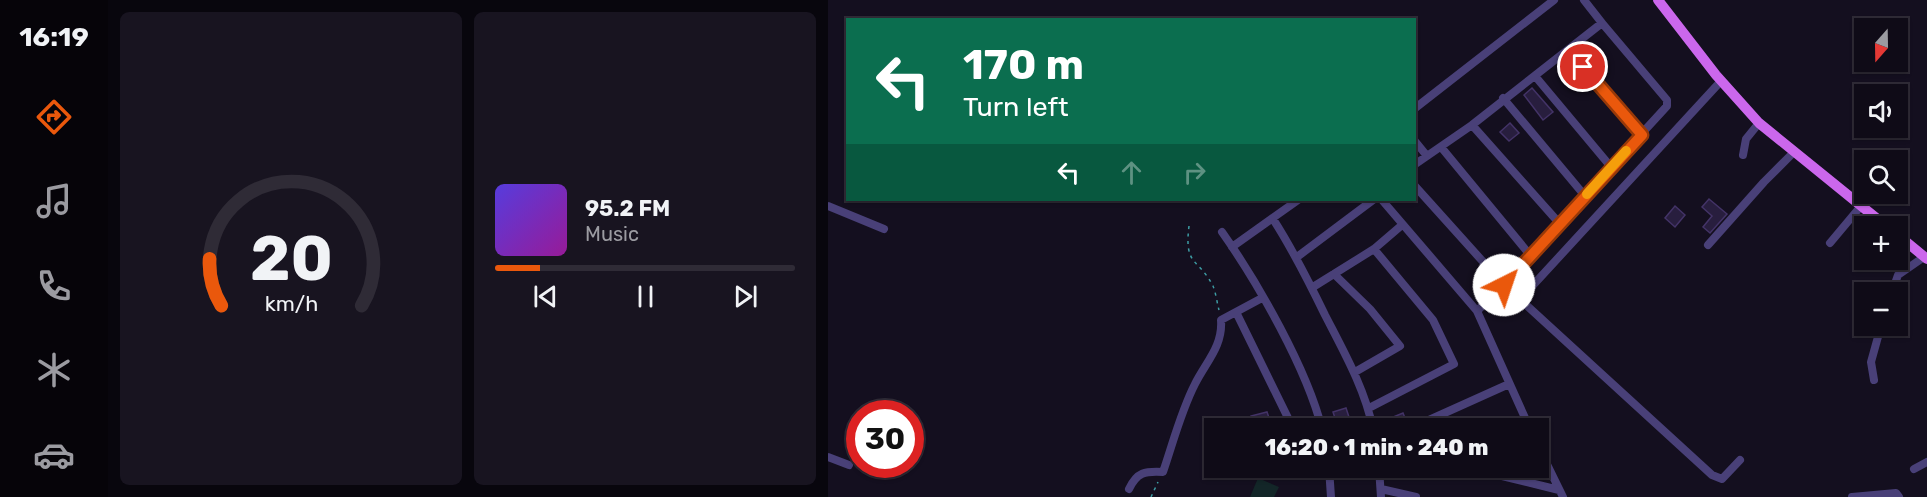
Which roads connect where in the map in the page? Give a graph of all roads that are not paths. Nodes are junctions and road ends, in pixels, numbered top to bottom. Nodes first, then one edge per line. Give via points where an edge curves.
1 (1554, 0) edge
2 (1584, 0) edge
3 (1658, 0) edge
4 (1602, 23) junction
5 (1568, 50) junction
6 (1536, 76) junction
7 (1722, 81) junction
8 (1503, 98) junction
9 (1416, 107) edge
10 (1759, 123) junction
11 (1472, 125) junction
12 (1642, 135) junction
13 (1416, 142) edge
14 (1441, 147) junction
15 (1794, 152) junction
16 (1743, 155) dead end
17 (1427, 156) junction
18 (1416, 164) edge
19 (1611, 167) junction
20 (1416, 187) edge
21 (1585, 196) junction
22 (1297, 201) edge
23 (1372, 201) edge
24 (1383, 201) edge
25 (828, 206) edge
26 (1861, 206) junction
27 (1874, 216) edge
28 (1273, 219) junction
29 (1560, 224) junction
30 (1402, 225) junction
31 (884, 229) dead end
32 (1222, 232) dead end
33 (1830, 243) dead end
34 (1908, 243) edge
35 (1708, 245) dead end
36 (1232, 247) junction
37 (1374, 249) junction
38 (1530, 255) junction
39 (1297, 257) junction
40 (1926, 258) edge
41 (1334, 274) junction
42 (1896, 282) edge
43 (1504, 285) junction
44 (1313, 287) junction
45 (1262, 298) junction
46 (1477, 311) junction
47 (1236, 312) junction
48 (1878, 336) edge
49 (1355, 372) junction
50 (1874, 380) dead end
51 (1509, 384) junction
52 (1369, 408) junction
53 (1283, 418) edge
54 (1318, 418) edge
55 (1371, 418) edge
56 (1435, 418) edge
57 (1525, 418) edge
58 (828, 457) edge
59 (1740, 460) dead end
60 (1927, 462) edge
61 (846, 464) edge
62 (1549, 468) edge
63 (1914, 469) dead end
64 (1330, 478) edge
65 (1380, 478) edge
66 (1522, 478) edge
67 (1129, 489) dead end
68 (1381, 493) edge
69 (1561, 493) edge
70 (1331, 497) edge
71 (1416, 497) edge
72 (1852, 497) edge
73 (1899, 497) edge

1 - 9 street
2 - 4 street
3 - 7 main road
4 - 5 street
4 - 12 street via 1667,100 1667,106
5 - 6 street
5 - 12 street
6 - 8 street
6 - 19 street
7 - 10 main road
7 - 59 street via 1524,295 1524,303 1712,475 1722,479
8 - 11 street
8 - 21 street
10 - 15 main road
10 - 16 street via 1746,139
11 - 14 street
11 - 29 street
12 - 19 street
13 - 17 street
14 - 17 street
14 - 38 street
15 - 26 main road
15 - 35 street
17 - 18 street
19 - 21 street
20 - 43 street
21 - 29 street
22 - 28 street
23 - 39 street
24 - 30 street
25 - 31 street
26 - 27 main road
26 - 33 street
28 - 36 street
28 - 39 street
29 - 38 street
30 - 37 street
30 - 46 street
32 - 36 street
34 - 40 main road
36 - 45 street
37 - 41 street
37 - 52 street via 1433,320 1454,364
38 - 43 street
39 - 44 street
40 - 42 street via 1898,275
41 - 44 street
41 - 49 street via 1400,346
43 - 46 street
44 - 49 street
45 - 47 street
45 - 54 street via 1301,373
46 - 51 street
47 - 53 street
47 - 67 street via 1221,320 1222,333 1194,384 1163,472 1139,474
48 - 50 street via 1870,362
49 - 52 street
51 - 56 street
51 - 57 street
52 - 55 street
58 - 61 street
60 - 63 street
62 - 69 street
64 - 70 street
65 - 68 street
66 - 69 street
68 - 71 street
72 - 73 street via 1896,493

